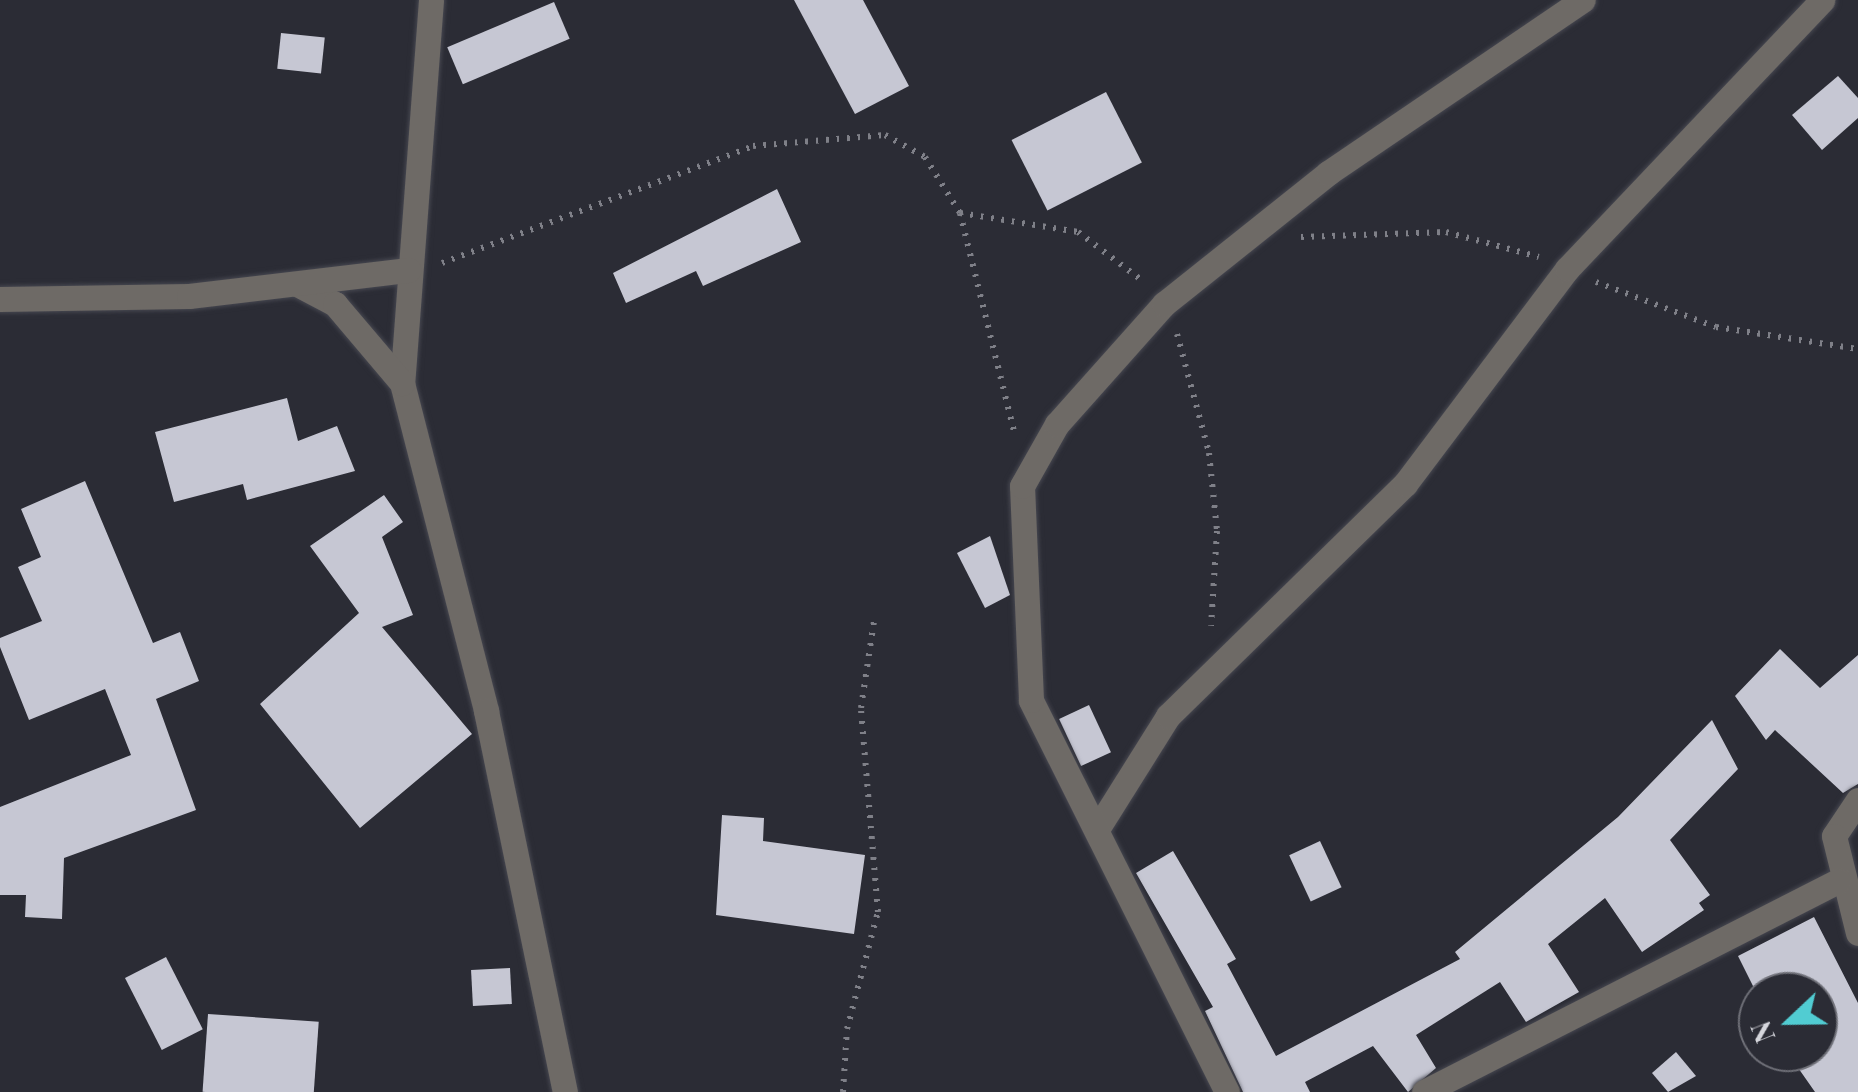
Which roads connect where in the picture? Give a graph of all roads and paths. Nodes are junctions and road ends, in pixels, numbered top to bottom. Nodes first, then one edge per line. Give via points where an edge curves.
1 (432, 0) edge
2 (1584, 0) edge
3 (1822, 0) edge
4 (960, 213) junction
5 (1284, 240) dead end
6 (1567, 269) junction
7 (408, 270) junction
8 (297, 284) junction
9 (0, 299) edge
10 (1164, 304) junction
11 (1858, 350) edge
12 (402, 383) junction
13 (1022, 486) junction
14 (874, 622) dead end
15 (1205, 679) junction
16 (1858, 800) edge
17 (1099, 826) junction
18 (1838, 881) junction
19 (1858, 933) edge
20 (565, 1092) edge
21 (843, 1092) edge
22 (1227, 1092) edge
23 (1424, 1092) edge

1 - 7 street
2 - 10 street via 1328,173
3 - 6 street
4 - 7 path via 926,157 884,136 836,132 753,146 498,247
4 - 10 path via 1078,232 1128,264
4 - 13 path via 994,322
5 - 6 path via 1446,232
6 - 11 path via 1716,326
6 - 15 street via 1405,484
7 - 8 street
7 - 12 street
8 - 9 street via 96,302
8 - 12 street via 334,304
10 - 13 street via 1057,424
10 - 15 path via 1195,380 1209,453 1217,531
12 - 20 street via 486,710
13 - 17 street via 1024,668 1031,700
14 - 21 path via 861,708 878,912 847,1029
15 - 17 street via 1136,754
16 - 18 street via 1834,836
17 - 22 street
18 - 19 street
18 - 23 street

